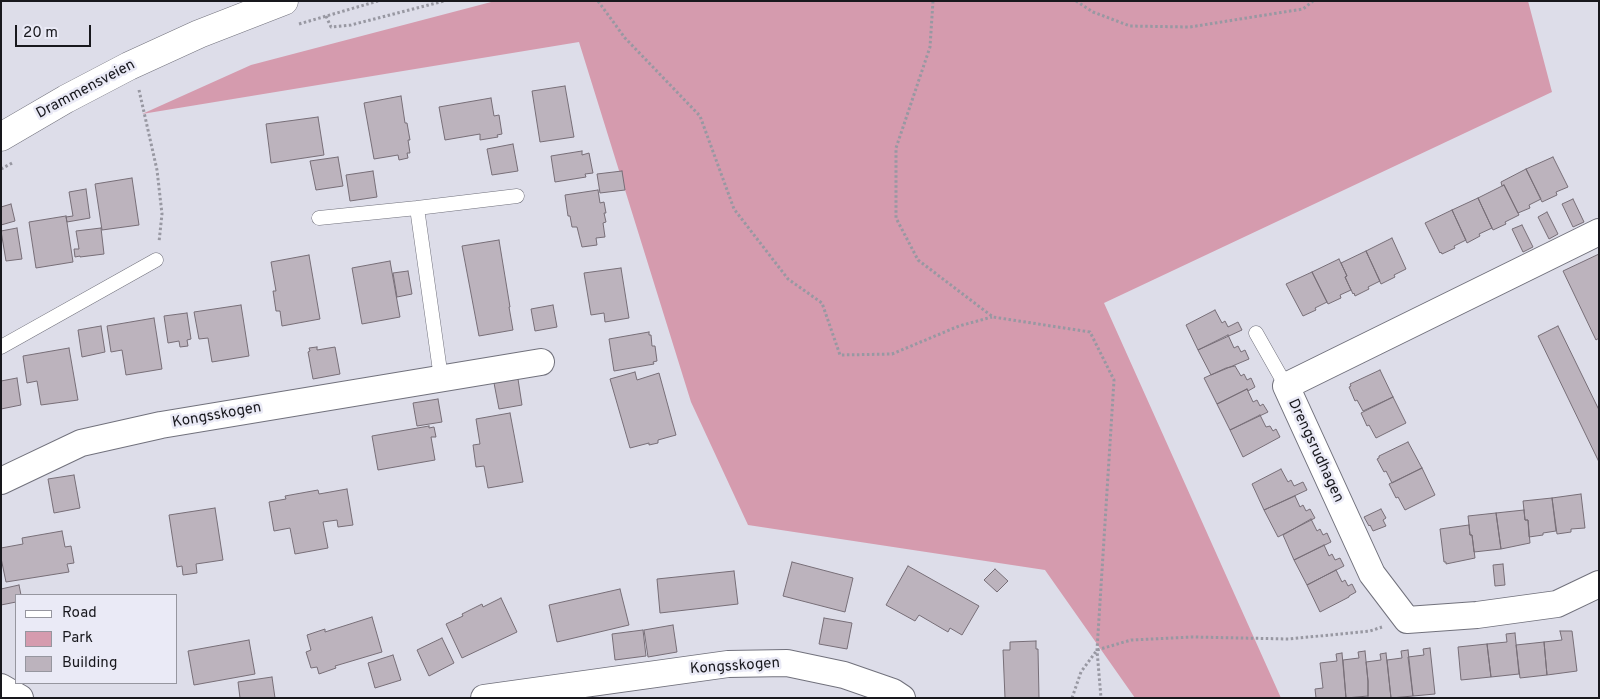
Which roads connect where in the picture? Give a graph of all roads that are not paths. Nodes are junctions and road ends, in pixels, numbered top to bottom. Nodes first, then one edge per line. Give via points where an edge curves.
1 (284, 1) edge
2 (1, 137) edge
3 (517, 196) dead end
4 (417, 208) junction
5 (319, 218) dead end
6 (1599, 232) edge
7 (156, 260) road end
8 (1256, 333) dead end
9 (1, 347) edge
10 (541, 362) dead end
11 (441, 378) junction
12 (1286, 386) junction
13 (1, 481) edge
14 (1599, 584) edge
15 (1, 687) edge
16 (595, 690) edge
17 (20, 698) edge
18 (484, 698) edge
19 (902, 698) edge

1 - 2 main road, Drammensveien via 129,66
3 - 4 lane
4 - 5 lane
4 - 11 lane
6 - 12 street, Drengsrudhagen
7 - 9 lane
8 - 12 lane
10 - 11 street, Kongsskogen
11 - 13 street, Kongsskogen via 161,425 81,442
12 - 14 street, Drengsrudhagen via 1372,574 1406,620 1558,604
15 - 17 street
16 - 18 street, Kongsskogen
16 - 19 street, Kongsskogen via 728,664 787,663 844,675

